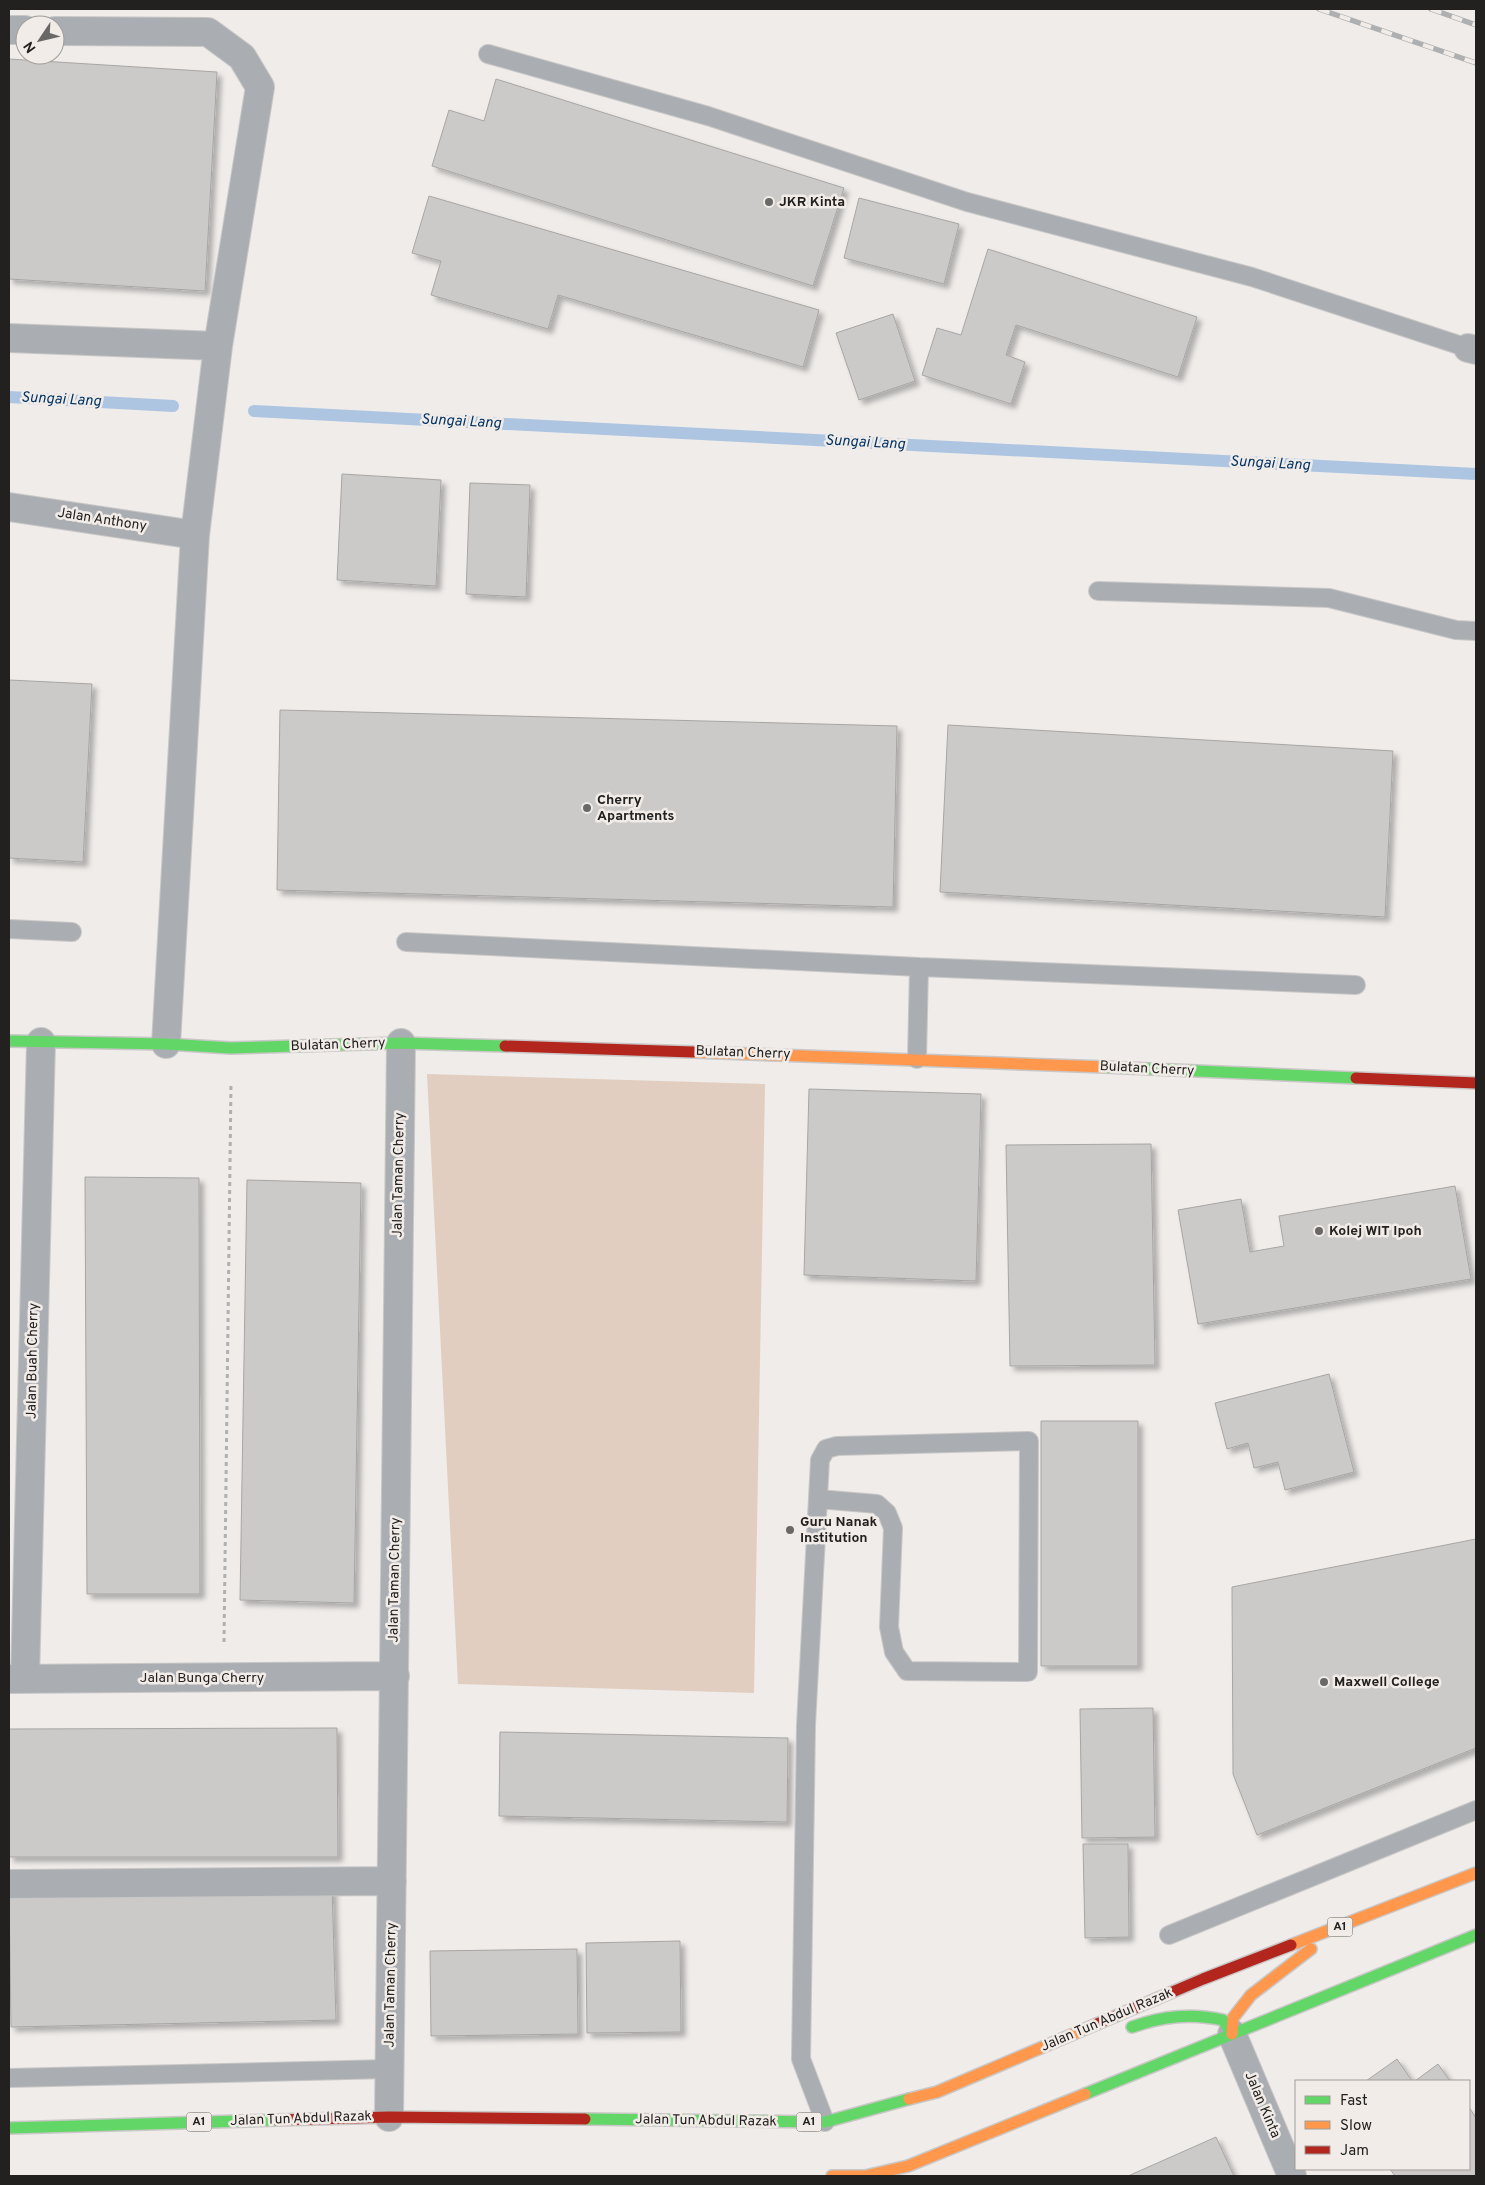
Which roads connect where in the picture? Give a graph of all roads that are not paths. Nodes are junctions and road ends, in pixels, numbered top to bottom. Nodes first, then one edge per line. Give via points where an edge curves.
1 (65, 30) edge
2 (488, 54) dead end
3 (9, 338) edge
4 (218, 346) junction
5 (1472, 349) edge
6 (9, 507) edge
7 (195, 535) junction
8 (1098, 592) dead end
9 (1476, 631) edge
10 (9, 929) edge
11 (72, 932) dead end
12 (406, 942) dead end
13 (919, 967) junction
14 (1356, 985) dead end
15 (9, 1041) edge
16 (41, 1042) junction
17 (401, 1043) junction
18 (166, 1044) junction
19 (917, 1059) junction
20 (1476, 1083) edge
21 (818, 1499) junction
22 (394, 1676) junction
23 (17, 1679) edge
24 (1476, 1810) edge
25 (1476, 1873) edge
26 (392, 1881) junction
27 (9, 1884) edge
28 (1343, 1926) junction
29 (1168, 1935) dead end
30 (1476, 1935) edge
31 (1119, 2032) dead end
32 (1232, 2034) junction
33 (390, 2069) junction
34 (1012, 2073) dead end
35 (9, 2078) edge
36 (965, 2080) junction
37 (389, 2117) junction
38 (824, 2122) junction
39 (9, 2128) edge
40 (832, 2176) edge
41 (1292, 2176) edge

1 - 4 street via 208,32 242,57 260,87
2 - 5 lane via 708,116 967,202 1252,277
3 - 4 street
4 - 7 street
6 - 7 street, Jalan Anthony
7 - 18 street
8 - 9 lane via 1329,598 1456,630
10 - 11 lane
12 - 13 lane
13 - 14 lane
13 - 19 lane
15 - 16 main road, Bulatan Cherry
16 - 18 main road, Bulatan Cherry
16 - 23 street, Jalan Buah Cherry
17 - 18 main road, Bulatan Cherry via 232,1048
17 - 19 main road, Bulatan Cherry
17 - 22 street, Jalan Taman Cherry
19 - 20 main road, Bulatan Cherry
21 - 21 lane via 820,1460 826,1449 837,1446 1029,1441 1028,1672 907,1672 894,1652 888,1627 893,1528 887,1513 877,1504
21 - 38 lane via 806,1725 802,2059
22 - 23 street, Jalan Bunga Cherry
22 - 26 street, Jalan Taman Cherry
24 - 29 lane
25 - 28 main road, Jalan Tun Abdul Razak / A1
26 - 27 street
26 - 33 street, Jalan Taman Cherry
28 - 32 main road via 1251,1995 1234,2018
28 - 36 main road, Jalan Tun Abdul Razak / A1 via 1203,1980
30 - 32 main road
31 - 32 main road via 1163,2016 1198,2014 1223,2020
32 - 40 main road via 908,2166 865,2176
32 - 41 street, Jalan Kinta
33 - 35 lane
33 - 37 street, Jalan Taman Cherry
34 - 36 main road
36 - 38 main road, Jalan Tun Abdul Razak / A1 via 937,2092
37 - 38 main road, Jalan Tun Abdul Razak / A1
37 - 39 main road, Jalan Tun Abdul Razak / A1

